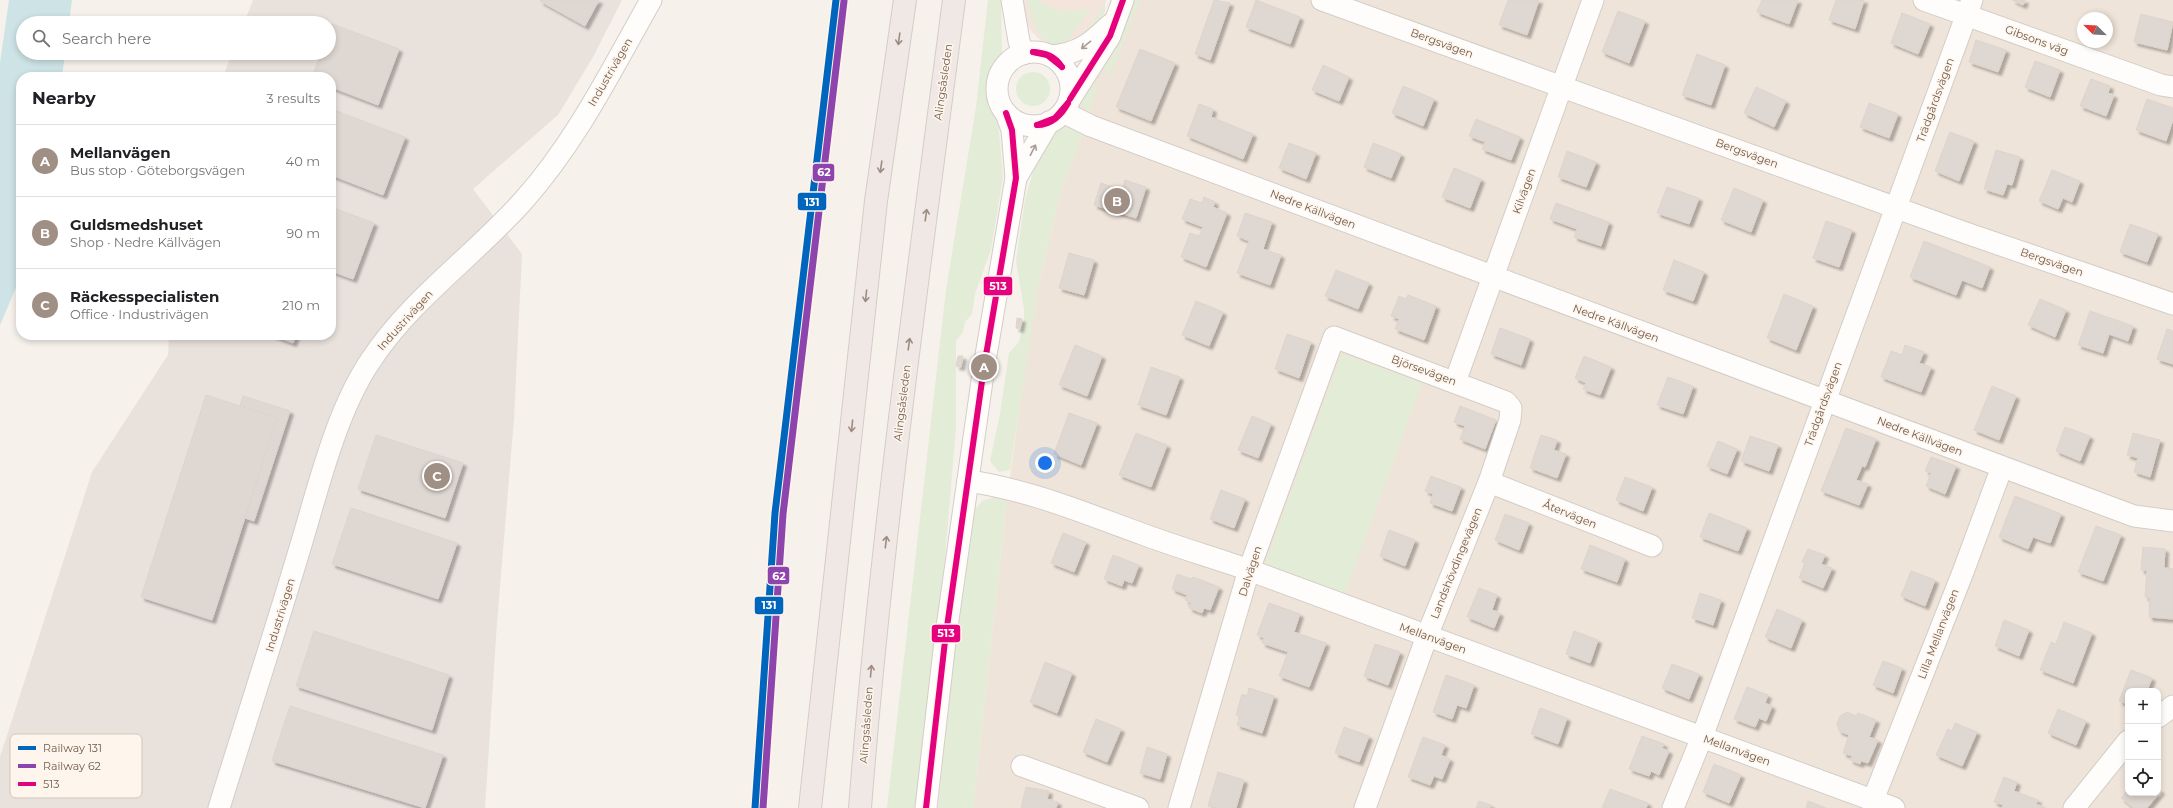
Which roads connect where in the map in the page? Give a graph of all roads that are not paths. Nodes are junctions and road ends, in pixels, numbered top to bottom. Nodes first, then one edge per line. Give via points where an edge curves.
1 (651, 0) edge
2 (905, 0) edge
3 (954, 0) edge
4 (1012, 0) edge
5 (1123, 0) edge
6 (1322, 0) edge
7 (1593, 0) edge
8 (1924, 0) edge
9 (1970, 7) edge
10 (1114, 21) junction
11 (1023, 54) junction
12 (1051, 56) junction
13 (1562, 87) junction
14 (2173, 87) edge
15 (1061, 111) junction
16 (1006, 113) junction
17 (1016, 178) junction
18 (1896, 206) junction
19 (1492, 277) junction
20 (2173, 304) edge
21 (1334, 337) joint
22 (1455, 382) junction
23 (1824, 400) junction
24 (1512, 408) joint
25 (2002, 467) junction
26 (968, 481) junction
27 (1489, 482) junction
28 (2173, 520) edge
29 (1652, 546) dead end
30 (1249, 570) junction
31 (1427, 636) junction
32 (2173, 706) edge
33 (2161, 715) edge
34 (1702, 737) junction
35 (2125, 745) edge
36 (1022, 766) dead end
37 (1873, 800) junction
38 (219, 808) edge
39 (810, 808) edge
40 (860, 808) edge
41 (926, 808) edge
42 (1138, 808) edge
43 (1179, 808) edge
44 (1365, 808) edge
45 (1673, 808) edge
46 (1894, 808) edge
47 (2074, 808) edge

1 - 38 street, Industrivägen via 554,165 523,202 395,329 371,360 351,394 318,489
2 -> 39 highway via 876,201
40 -> 3 highway, Alingsåsleden via 871,671 908,354
4 - 11 street
5 - 10 street
6 - 13 street, Bergsvägen
7 - 13 street, Kilvägen
8 - 9 street, Gibsons väg
9 - 14 street, Gibsons väg
9 - 18 street, Trädgårdsvägen
10 -> 12 street via 1079,50 1068,55
10 - 15 street via 1110,36
11 - 12 street via 1037,52
11 - 16 street via 1008,63 999,79 998,96
12 - 15 street via 1062,65 1069,78
13 - 18 street, Bergsvägen
13 - 19 street, Kilvägen
15 - 16 street via 1038,125 1026,125
17 -> 15 street
15 - 19 street, Nedre Källvägen via 1091,126
16 - 17 street via 1012,130
17 - 26 street via 984,367
18 - 20 street, Bergsvägen
18 - 23 street, Trädgårdsvägen
19 - 22 street, Kilvägen
19 - 23 street, Nedre Källvägen
21 - 22 street, Björsevägen
21 - 30 street, Dalvägen
22 - 24 street, Björsevägen via 1506,402
23 - 25 street, Nedre Källvägen
23 - 34 street, Trädgårdsvägen
24 - 27 street, Landshövdingevägen
25 - 28 street, Nedre Källvägen via 2134,516
25 - 37 street, Lilla Mellanvägen
26 - 30 street, Mellanvägen via 1017,490 1057,502 1146,536
26 - 41 street via 945,641
27 - 29 street, Återvägen
27 - 31 street, Landshövdingevägen
30 - 31 street, Mellanvägen
30 - 43 street, Dalvägen
31 - 34 street, Mellanvägen
31 - 44 street, Landshövdingevägen
32 - 33 street
34 - 37 street, Mellanvägen
34 - 45 street, Trädgårdsvägen
35 - 47 street
36 - 42 street
37 - 46 street, Mellanvägen

